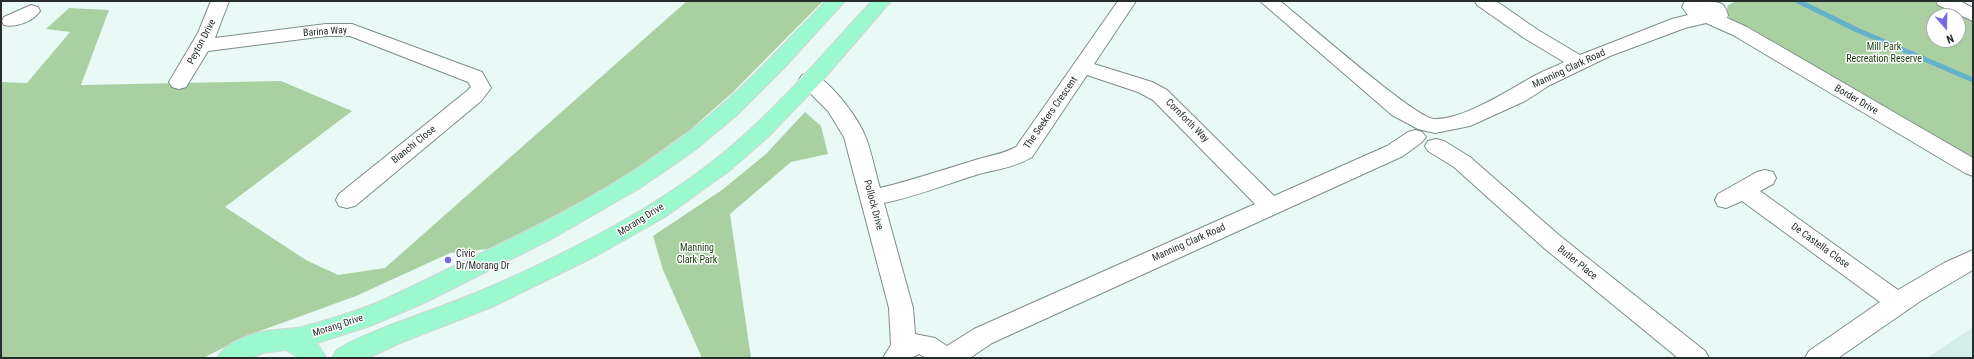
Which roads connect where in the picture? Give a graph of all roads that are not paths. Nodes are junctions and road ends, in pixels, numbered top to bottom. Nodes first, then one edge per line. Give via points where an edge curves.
1 (220, 1) edge
2 (836, 1) edge
3 (882, 1) edge
4 (1127, 1) edge
5 (1269, 1) edge
6 (1484, 1) edge
7 (1945, 1) edge
8 (1705, 7) edge
9 (1973, 15) edge
10 (202, 46) junction
11 (1575, 65) junction
12 (1083, 67) junction
13 (808, 80) junction
14 (179, 82) dead end
15 (480, 88) joint
16 (794, 96) junction
17 (835, 107) junction
18 (1430, 135) junction
19 (1973, 168) edge
20 (1765, 178) dead end
21 (872, 198) junction
22 (346, 200) dead end
23 (1271, 206) junction
24 (1973, 259) edge
25 (1898, 302) junction
26 (290, 340) junction
27 (924, 352) edge
28 (230, 358) edge
29 (313, 358) edge
30 (344, 358) edge
31 (1696, 358) edge
32 (1818, 358) edge

1 - 10 street, Peyton Drive
2 - 26 main road, Morang Drive via 714,124 642,177 605,200 536,237 401,302 352,322
3 - 13 main road, Morang Drive
4 - 12 street, The Seekers Crescent
5 - 18 street
6 - 11 street
7 - 9 street
8 - 11 street, Manning Clark Road via 1679,23
8 - 19 street, Border Drive via 1740,31
10 - 14 street, Peyton Drive
10 - 15 street, Barina Way via 326,30 352,30 475,77
11 - 18 street, Manning Clark Road via 1542,80 1518,96
12 - 21 street, The Seekers Crescent via 1032,142 1017,157
12 - 23 street, Cornforth Way via 1157,92
13 - 16 main road, Morang Drive
13 - 17 street, Pollock Drive
15 - 22 street, Bianchi Close via 474,96
16 - 17 street
16 - 30 main road, Morang Drive via 741,150 705,178 620,233 474,304 382,339
17 - 21 street, Pollock Drive via 845,117 855,137
18 - 23 street, Manning Clark Road
18 - 31 street, Butler Place via 1552,242
20 - 25 street, De Castella Close via 1735,195
21 - 27 street, Pollock Drive via 901,308
23 - 27 street, Manning Clark Road via 983,336
24 - 25 street via 1938,276
25 - 32 street
26 - 28 main road, Morang Drive via 256,344
26 - 29 main road via 308,349

